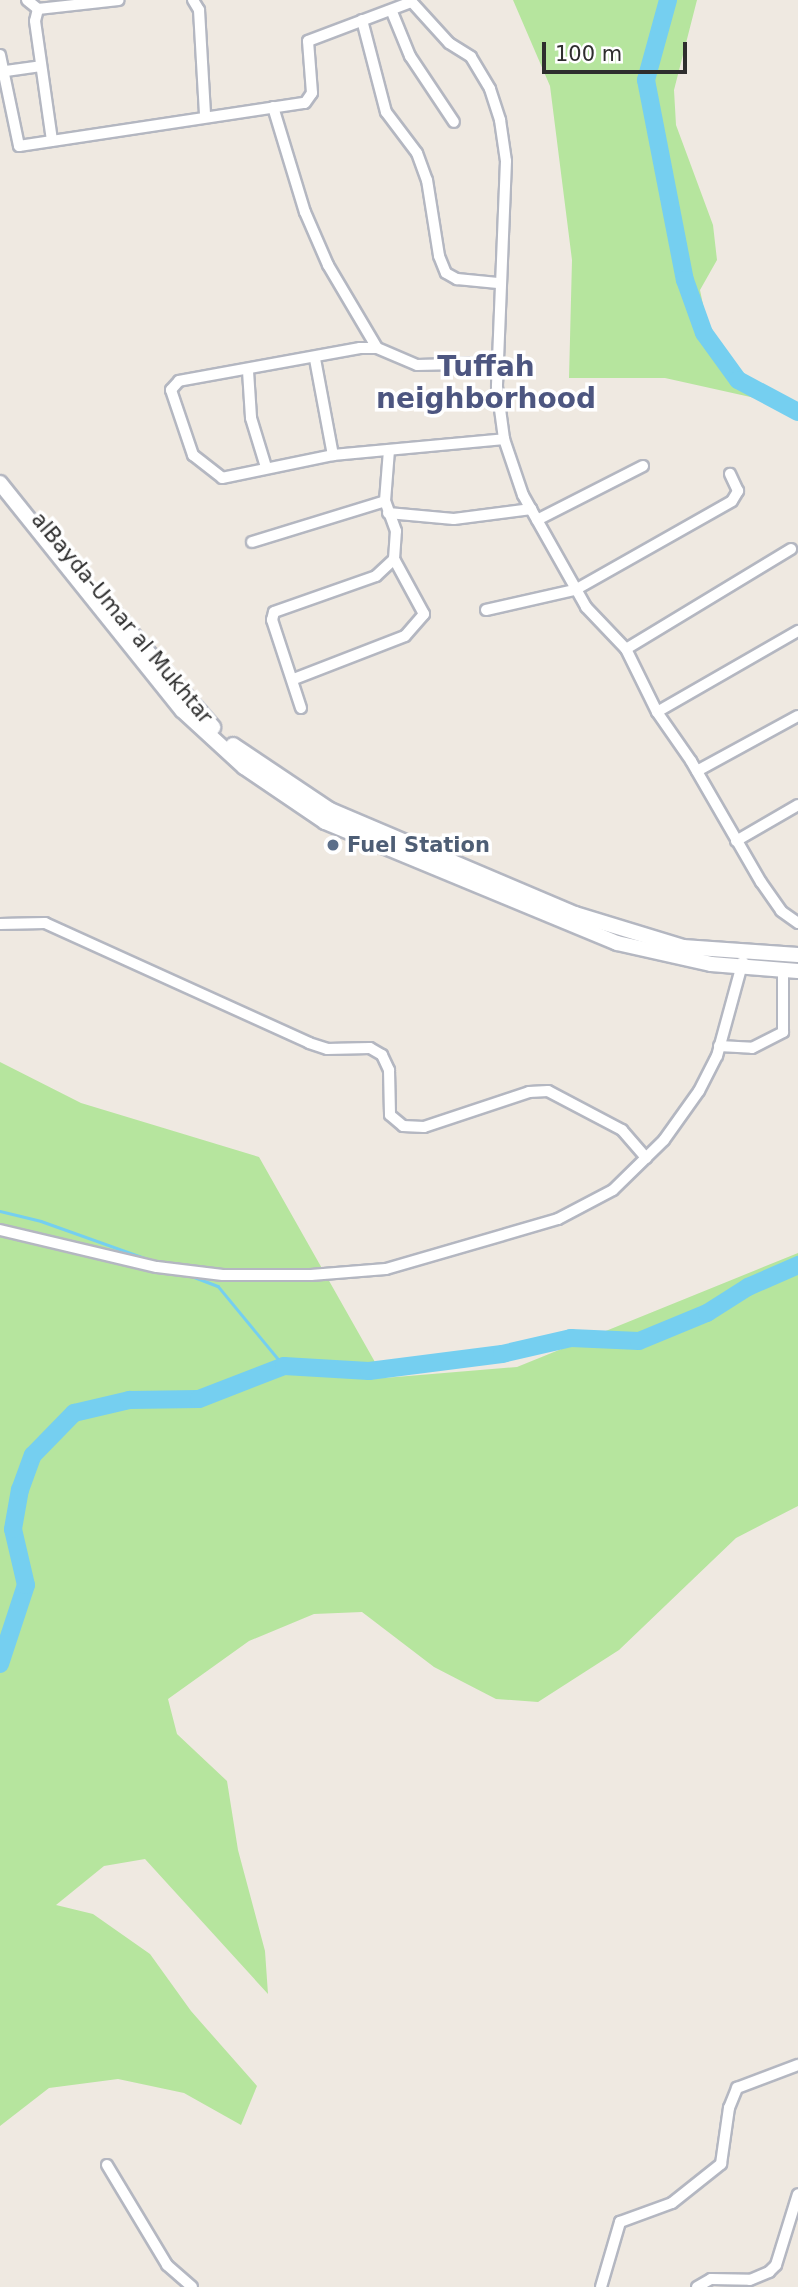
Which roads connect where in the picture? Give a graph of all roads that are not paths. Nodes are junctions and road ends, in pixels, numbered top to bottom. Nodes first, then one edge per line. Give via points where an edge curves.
1 (27, 0) edge
2 (119, 0) edge
3 (193, 0) edge
4 (410, 1) edge
5 (38, 9) junction
6 (392, 12) junction
7 (362, 20) junction
8 (0, 55) edge
9 (41, 66) junction
10 (6, 71) junction
11 (273, 107) junction
12 (205, 115) junction
13 (454, 122) dead end
14 (52, 141) junction
15 (498, 283) junction
16 (377, 348) junction
17 (315, 359) junction
18 (498, 363) junction
19 (248, 371) junction
20 (504, 439) junction
21 (389, 450) junction
22 (333, 455) junction
23 (643, 466) dead end
24 (266, 467) junction
25 (0, 470) edge
26 (730, 474) dead end
27 (0, 483) edge
28 (385, 501) junction
29 (531, 509) junction
30 (388, 513) junction
31 (537, 520) junction
32 (252, 542) dead end
33 (791, 549) dead end
34 (394, 559) junction
35 (575, 590) junction
36 (486, 610) dead end
37 (798, 631) edge
38 (626, 649) junction
39 (294, 679) junction
40 (301, 708) dead end
41 (657, 712) junction
42 (798, 716) edge
43 (697, 771) junction
44 (798, 805) edge
45 (736, 841) junction
46 (798, 923) edge
47 (0, 924) edge
48 (798, 955) edge
49 (743, 961) junction
50 (791, 971) edge
51 (719, 1046) junction
52 (646, 1157) junction
53 (0, 1230) edge
54 (798, 2065) edge
55 (107, 2165) dead end
56 (798, 2194) edge
57 (192, 2287) edge
58 (601, 2287) edge
59 (697, 2287) edge

1 - 5 street
2 - 5 street
3 - 12 street via 199,10
4 - 6 street
4 - 15 street via 449,43 471,57 497,110 506,161
5 - 9 street via 35,21
6 - 7 street
6 - 13 street via 410,56
7 - 11 street via 308,41 309,99
7 - 15 street via 386,113 417,153 427,180 446,273 457,279
8 - 10 street
9 - 10 street
9 - 14 street
10 - 14 street via 19,146
11 - 12 street
11 - 16 street via 305,212 327,265
12 - 14 street
15 - 18 street
16 - 17 street
16 - 18 street via 417,365
17 - 19 street
17 - 22 street
18 - 20 street
19 - 24 street via 251,418
19 - 24 street via 179,381 171,390 193,455 208,470 230,478
20 - 21 street
20 - 29 street
21 - 22 street
21 - 28 street
22 - 24 street
23 - 31 street
25 - 49 main road, alBayda-Umar al Mukhtar via 184,696 247,757 289,786 367,826 575,914 652,940
26 - 35 street via 738,491 732,501
27 - 49 main road, alBayda-Umar al Mukhtar via 182,710 279,792 337,828 578,929 651,953
28 - 30 street
28 - 32 street
29 - 30 street via 454,519
29 - 31 street
30 - 34 street via 396,531
31 - 35 street
33 - 38 street
34 - 39 street via 376,576 274,612 272,620
34 - 39 street via 424,614 405,636
35 - 36 street
35 - 38 street
37 - 41 street
38 - 41 street
39 - 40 street
41 - 43 street
42 - 43 street
43 - 45 street
44 - 45 street
45 - 46 street via 781,911
47 - 52 street via 45,923 309,1044 327,1049 370,1048 382,1055 389,1070 390,1115 403,1126 424,1127 529,1091 548,1091 622,1130
48 - 49 main road, alBayda-Umar al Mukhtar
49 - 50 main road, alBayda-Umar al Mukhtar
49 - 51 street
50 - 51 street via 783,1031 752,1048
51 - 52 street via 699,1091
52 - 53 street via 613,1190 558,1219 449,1255 386,1269 223,1275 157,1267
54 - 58 street via 737,2088 720,2164 672,2203 620,2222
55 - 57 street via 167,2265
56 - 59 street via 776,2265 769,2272 750,2280 712,2279

